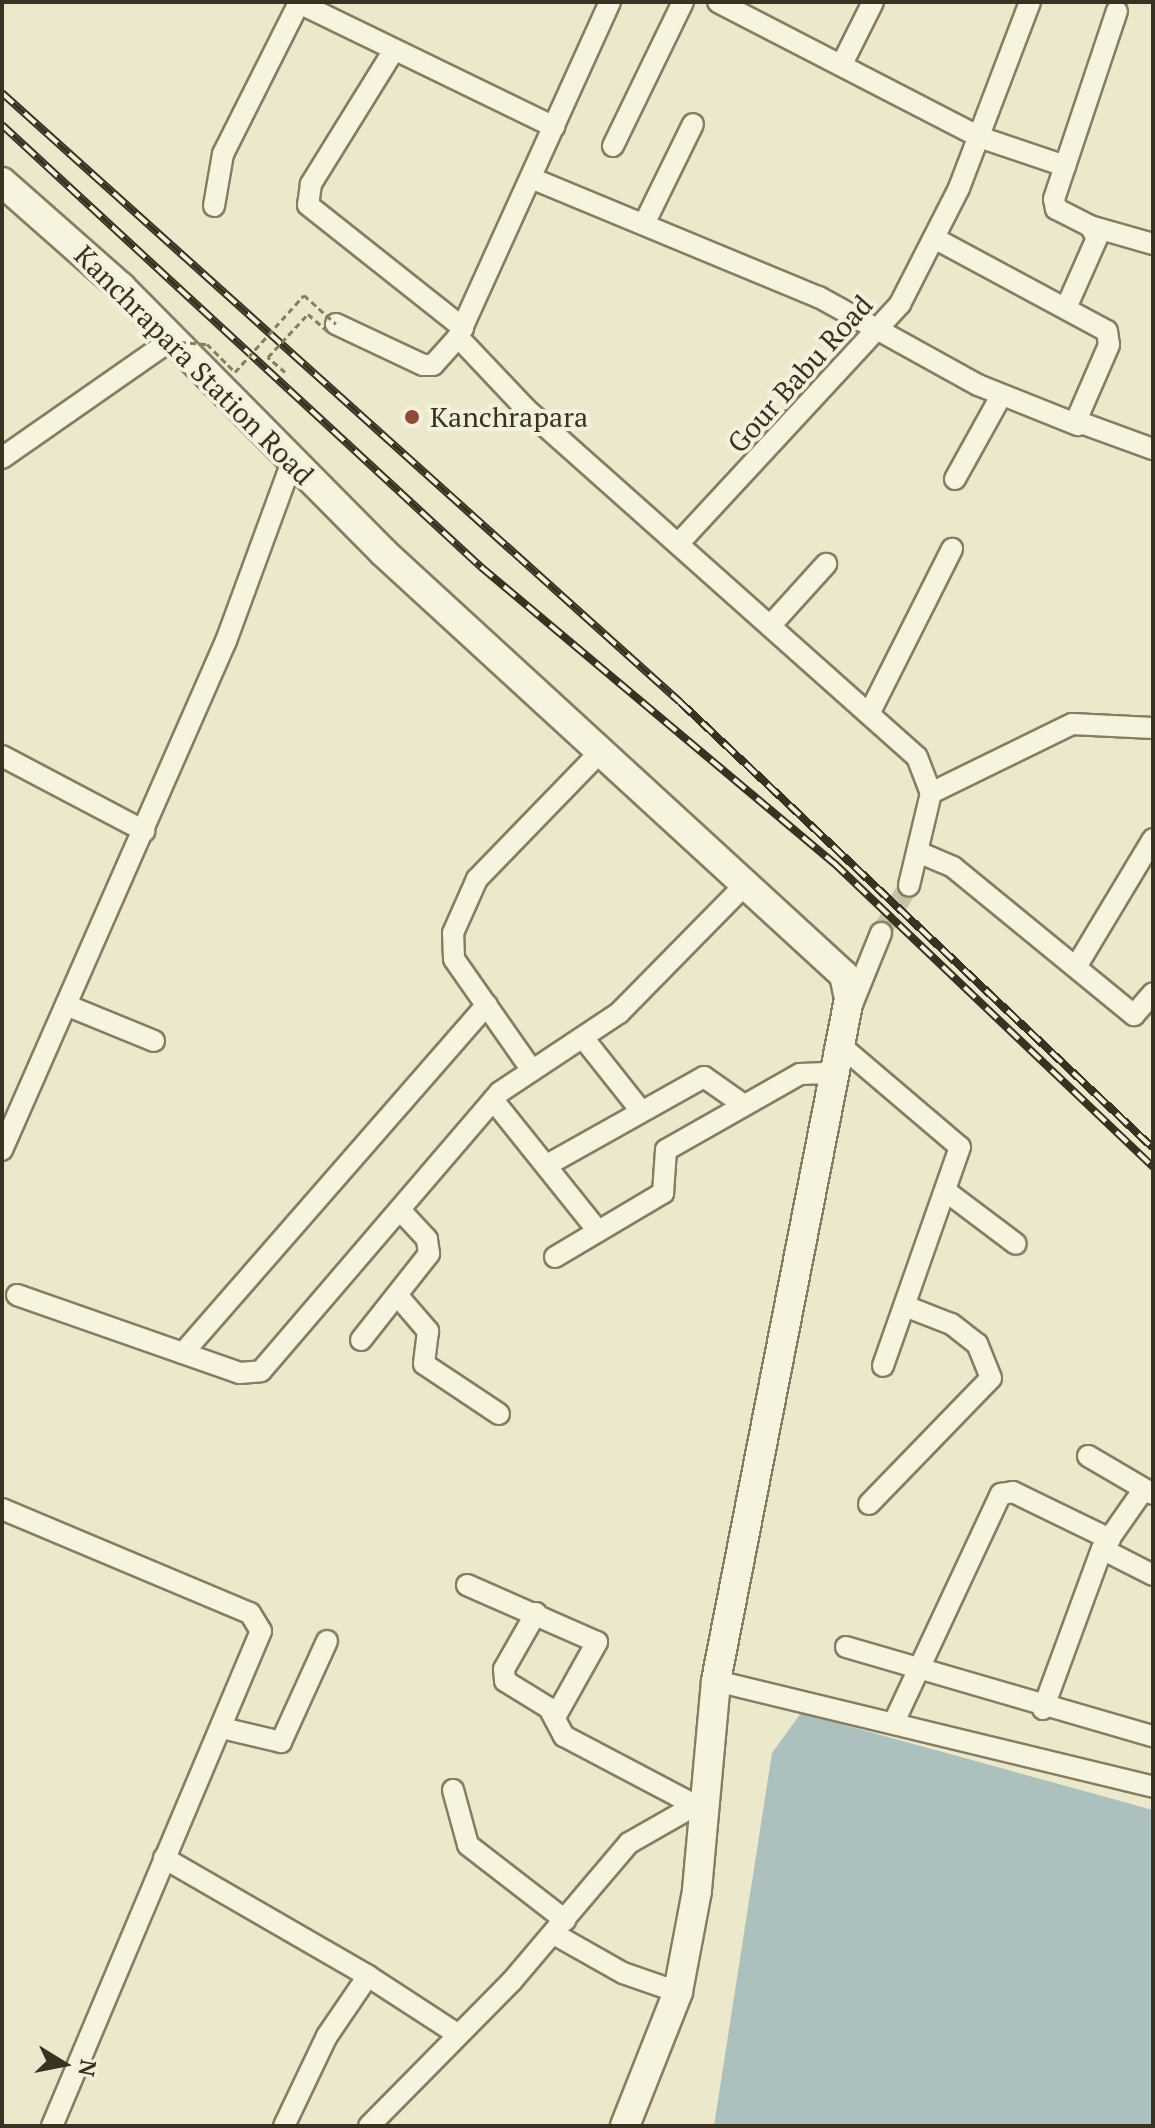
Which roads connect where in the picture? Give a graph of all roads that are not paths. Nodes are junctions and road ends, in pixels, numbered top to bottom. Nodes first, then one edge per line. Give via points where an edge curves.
1 (610, 2) edge
2 (683, 2) edge
3 (718, 2) edge
4 (873, 2) edge
5 (1030, 2) edge
6 (298, 3) edge
7 (1117, 11) dead end
8 (394, 50) junction
9 (842, 64) junction
10 (693, 124) dead end
11 (554, 127) junction
12 (979, 137) junction
13 (613, 146) dead end
14 (1065, 166) junction
15 (531, 178) junction
16 (2, 182) edge
17 (214, 206) dead end
18 (644, 224) junction
19 (1090, 226) junction
20 (934, 238) junction
21 (1153, 244) edge
22 (1066, 308) junction
23 (333, 329) road end
24 (882, 330) junction
25 (460, 332) junction
26 (170, 341) junction
27 (1001, 396) junction
28 (1078, 425) junction
29 (1153, 449) edge
30 (2, 458) edge
31 (292, 462) junction
32 (955, 479) dead end
33 (678, 544) junction
34 (952, 549) dead end
35 (826, 564) dead end
36 (770, 626) junction
37 (869, 714) junction
38 (1153, 728) edge
39 (600, 752) junction
40 (2, 756) edge
41 (931, 793) junction
42 (144, 831) junction
43 (1153, 839) edge
44 (918, 852) junction
45 (745, 885) junction
46 (909, 885) tunnel mouth
47 (881, 933) tunnel mouth
48 (1076, 967) junction
49 (1153, 993) edge
50 (66, 1005) junction
51 (487, 1005) junction
52 (842, 1033) junction
53 (584, 1039) junction
54 (154, 1041) dead end
55 (531, 1069) junction
56 (833, 1073) junction
57 (493, 1100) junction
58 (744, 1105) junction
59 (641, 1111) junction
60 (2, 1150) edge
61 (547, 1165) junction
62 (947, 1192) junction
63 (401, 1211) junction
64 (598, 1231) junction
65 (1016, 1244) dead end
66 (555, 1257) dead end
67 (17, 1295) dead end
68 (397, 1295) junction
69 (905, 1306) junction
70 (361, 1340) dead end
71 (183, 1353) junction
72 (883, 1366) dead end
73 (499, 1414) dead end
74 (1088, 1456) dead end
75 (1149, 1491) edge
76 (869, 1504) dead end
77 (2, 1509) edge
78 (1106, 1544) junction
79 (1153, 1575) edge
80 (467, 1585) dead end
81 (536, 1613) junction
82 (327, 1641) dead end
83 (846, 1647) dead end
84 (914, 1672) junction
85 (716, 1681) junction
86 (1043, 1709) junction
87 (555, 1717) junction
88 (894, 1722) junction
89 (222, 1728) junction
90 (1153, 1736) edge
91 (1153, 1787) edge
92 (453, 1790) dead end
93 (700, 1801) junction
94 (164, 1858) junction
95 (560, 1927) junction
96 (368, 1976) junction
97 (678, 1992) junction
98 (459, 2035) junction
99 (52, 2126) edge
100 (284, 2126) edge
101 (369, 2126) edge
102 (625, 2126) edge

1 - 11 street
2 - 13 street
3 - 9 street
4 - 9 street
5 - 12 street, Gour Babu Road
6 - 8 street
6 - 17 street via 223,154
7 - 14 street
8 - 11 street
8 - 25 street via 311,184 308,205
9 - 12 street
10 - 18 street
11 - 15 street
12 - 14 street
12 - 20 street, Gour Babu Road
14 - 19 street via 1054,204
15 - 18 street
15 - 25 street
16 - 26 street, Kanchrapara Station Road
18 - 24 street
19 - 21 street
19 - 22 street via 1095,245
20 - 22 street
20 - 24 street, Gour Babu Road
22 - 28 street via 1102,326 1110,341 1075,416
23 - 25 street via 423,365 433,365
24 - 27 street
24 - 33 street, Gour Babu Road
25 - 33 street
26 - 30 street
26 - 31 street, Kanchrapara Station Road
27 - 28 street
27 - 32 street
28 - 29 street
31 - 39 street, Kanchrapara Station Road
31 - 42 street via 226,641
33 - 36 street
34 - 37 street
35 - 36 street
36 - 37 street
37 - 41 street via 917,757
38 - 41 street via 1072,724
39 - 45 street, Kanchrapara Station Road
39 - 51 street via 470,893 451,948
40 - 42 street
41 - 44 street
42 - 50 street
43 - 48 street
44 - 46 street
44 - 48 street via 953,867
45 - 52 street, Kanchrapara Station Road via 844,975
45 - 53 street via 646,989
47 - 52 street
48 - 49 street via 1134,1015
50 - 54 street
50 - 60 street
51 - 55 street
51 - 71 street
52 - 56 street, Kanchrapara Station Road
52 - 62 street via 959,1142
53 - 55 street
53 - 59 street
55 - 57 street
56 - 58 street via 800,1074
56 - 85 street, Kanchrapara Station Road
57 - 61 street
57 - 63 street
58 - 59 street via 704,1077
58 - 64 street via 666,1150 663,1193
59 - 61 street
61 - 64 street
62 - 65 street
62 - 69 street
63 - 68 street via 431,1246
63 - 71 street via 261,1371 240,1373
64 - 66 street
67 - 71 street
68 - 70 street
68 - 73 street via 428,1331 424,1364
69 - 72 street
69 - 76 street via 951,1324 977,1344 991,1378
74 - 75 street
75 - 78 street
77 - 89 street via 258,1622 259,1643
78 - 79 street
78 - 84 street via 1013,1492 1001,1494
78 - 86 street
80 - 81 street
81 - 87 street via 502,1673
81 - 87 street via 597,1642
82 - 89 street via 281,1742
83 - 84 street
84 - 86 street
84 - 88 street
85 - 88 street
85 - 93 street, Kanchrapara Station Road
86 - 90 street
87 - 93 street via 564,1736
88 - 91 street
89 - 94 street
92 - 95 street via 468,1845
93 - 95 street via 629,1843
93 - 97 street, Kanchrapara Station Road
94 - 96 street
94 - 99 street
95 - 97 street via 623,1973
95 - 98 street
96 - 98 street
96 - 100 street via 327,2036
97 - 102 street, Kanchrapara Station Road
98 - 101 street

